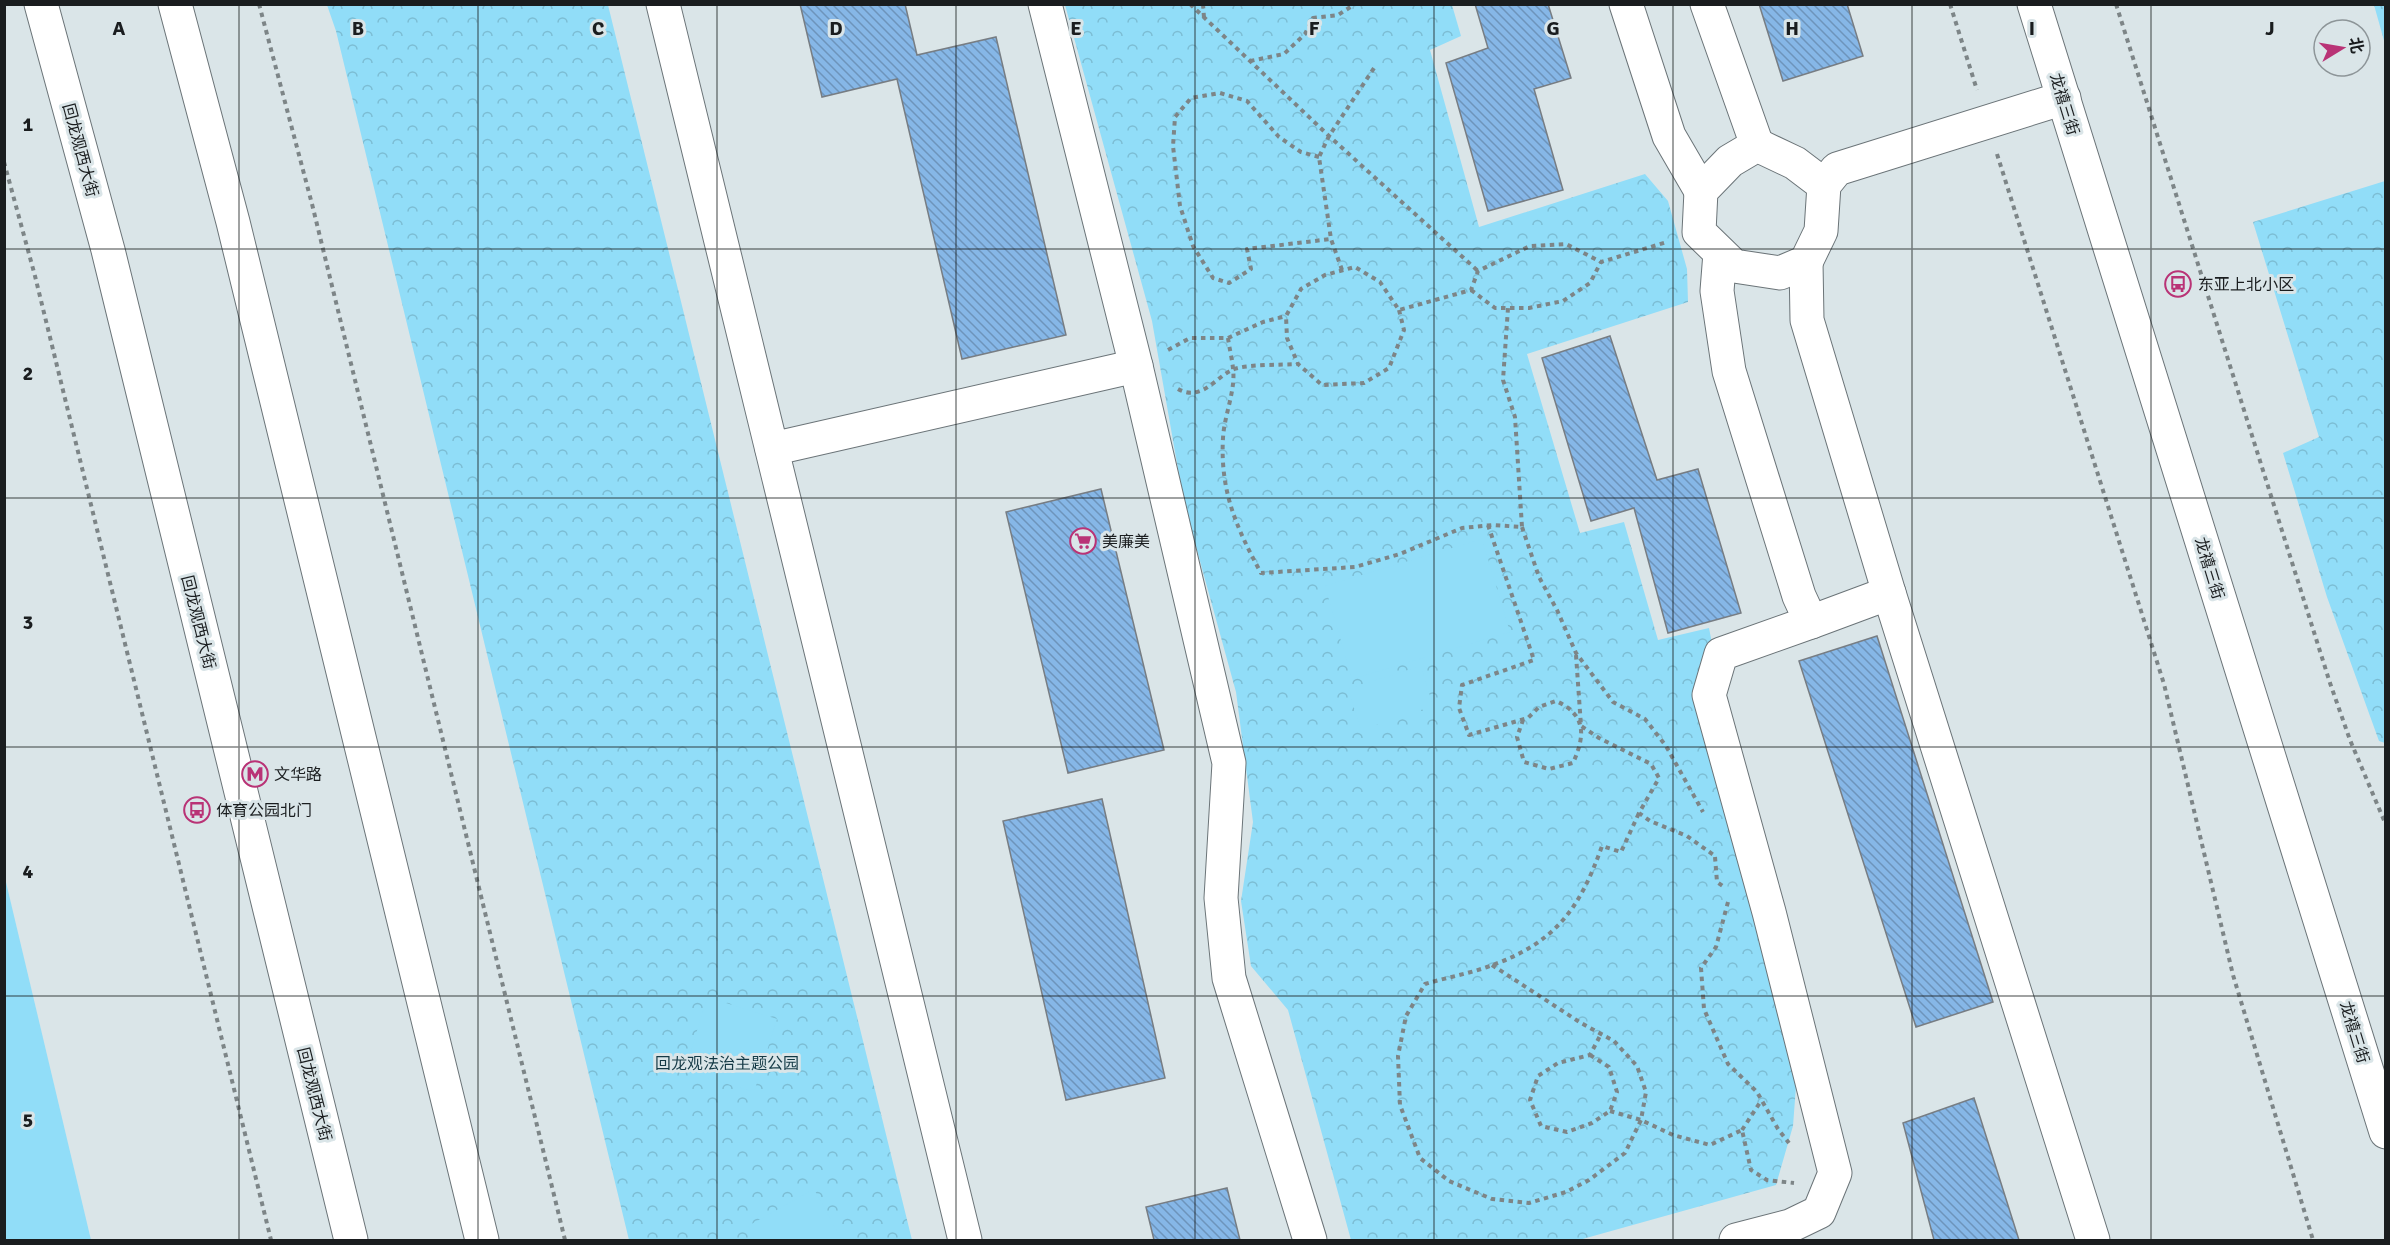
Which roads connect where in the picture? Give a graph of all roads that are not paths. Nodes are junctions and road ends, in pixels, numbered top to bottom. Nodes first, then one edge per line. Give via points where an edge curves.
1 (41, 4) edge
2 (175, 4) edge
3 (663, 4) edge
4 (1045, 4) edge
5 (1626, 4) edge
6 (1707, 4) edge
7 (2034, 4) edge
8 (2064, 98) junction
9 (1757, 146) junction
10 (1824, 185) junction
11 (1701, 191) junction
12 (1710, 242) junction
13 (1806, 262) junction
14 (1136, 366) junction
15 (772, 449) junction
16 (1889, 594) junction
17 (1811, 622) junction
18 (2385, 1132) edge
19 (351, 1240) edge
20 (482, 1240) edge
21 (965, 1240) edge
22 (1310, 1240) edge
23 (1737, 1240) edge
24 (2093, 1240) edge

1 - 19 street, 回龙观西大街 via 108,250
2 - 20 street via 233,222
3 - 15 street
4 - 14 street
5 - 11 street via 1669,136
6 - 9 street
7 - 8 street, 龙禧三街
8 - 10 street via 1837,169
8 - 18 street, 龙禧三街
9 - 10 street via 1795,162
9 - 11 street via 1730,161
10 - 13 street via 1821,231
11 - 12 street
12 - 13 street via 1734,266 1780,273
12 - 17 street via 1729,371
13 - 16 street via 1808,320
14 - 15 street
14 - 22 street via 1229,763 1221,898 1229,978
15 - 21 street
16 - 17 street
16 - 24 street
17 - 23 street via 1721,654 1709,695 1835,1173 1819,1212 1790,1226

